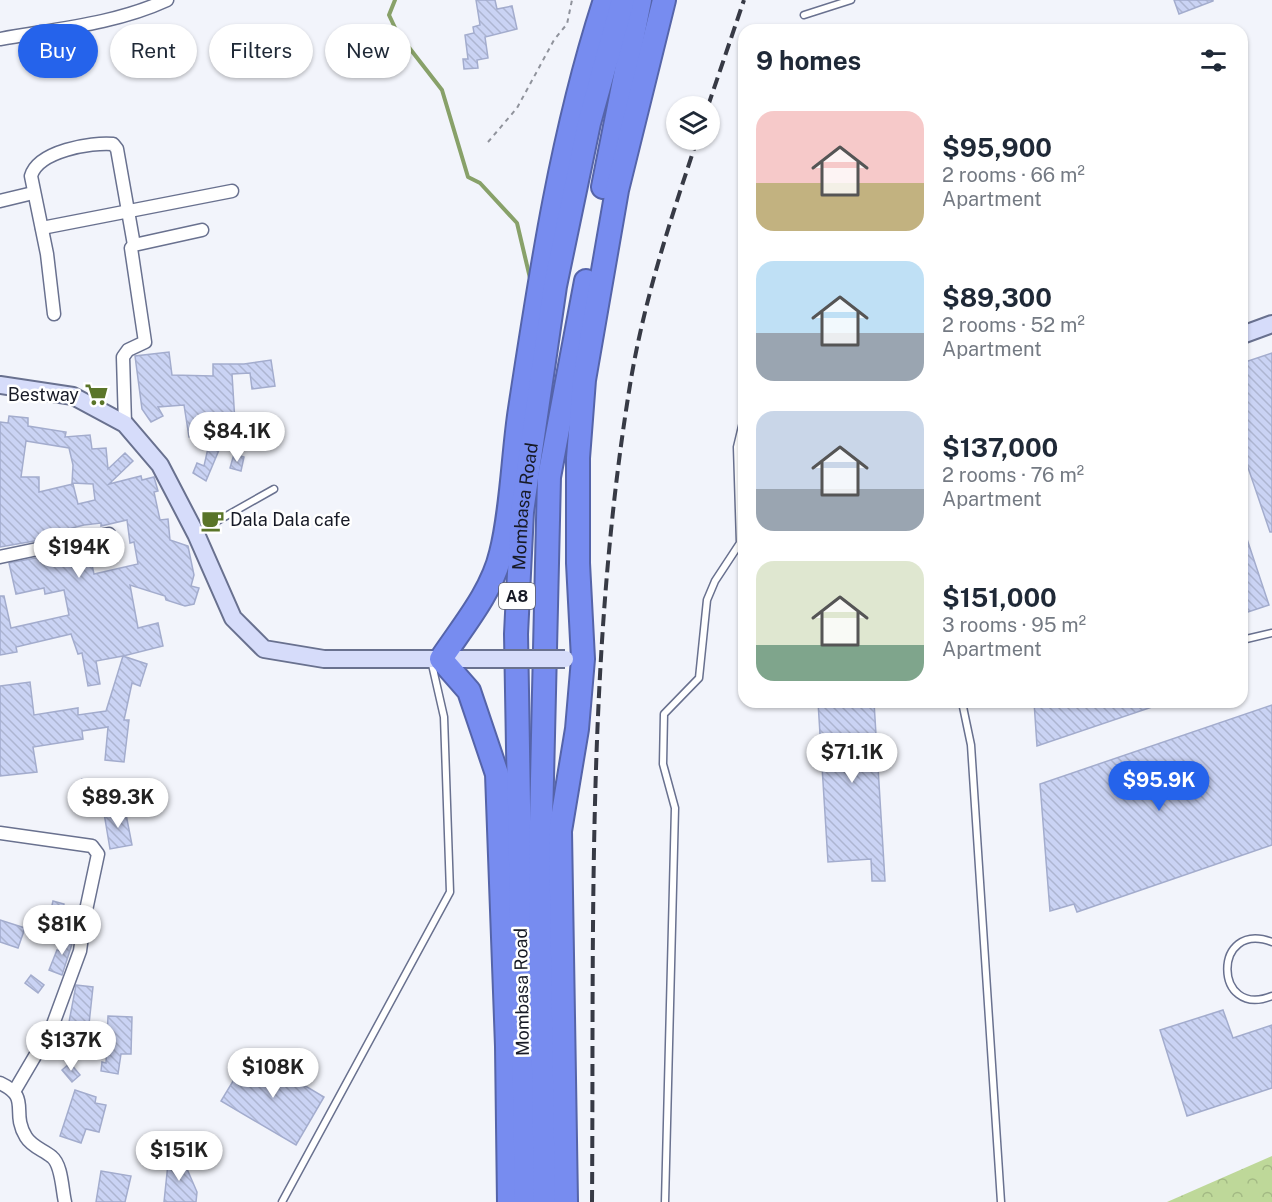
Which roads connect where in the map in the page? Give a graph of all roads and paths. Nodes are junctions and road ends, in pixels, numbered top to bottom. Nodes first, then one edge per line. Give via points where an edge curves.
1 (167, 0) edge
2 (572, 0) edge
3 (605, 0) edge
4 (622, 0) edge
5 (640, 0) edge
6 (664, 0) edge
7 (851, 0) edge
8 (136, 6) edge
9 (804, 15) dead end
10 (0, 39) edge
11 (488, 142) dead end
12 (232, 191) dead end
13 (33, 194) junction
14 (0, 201) edge
15 (128, 212) junction
16 (42, 228) junction
17 (202, 230) dead end
18 (134, 245) junction
19 (54, 314) dead end
20 (1272, 324) edge
21 (1248, 333) edge
22 (0, 385) edge
23 (125, 424) junction
24 (738, 443) edge
25 (738, 479) edge
26 (274, 489) dead end
27 (109, 534) dead end
28 (196, 534) junction
29 (738, 546) edge
30 (0, 557) edge
31 (1272, 633) edge
32 (1248, 639) edge
33 (436, 659) junction
34 (574, 659) junction
35 (963, 708) edge
36 (0, 833) edge
37 (1272, 942) edge
38 (1272, 996) edge
39 (0, 1083) edge
40 (15, 1090) junction
41 (65, 1202) edge
42 (282, 1202) edge
43 (509, 1202) edge
44 (526, 1202) edge
45 (545, 1202) edge
46 (566, 1202) edge
47 (665, 1202) edge
48 (1001, 1202) edge

1 - 8 street
2 - 11 path via 567,24 517,108
3 - 33 highway via 574,104 561,171 522,399 501,554 484,594
4 - 44 highway, Mombasa Road / A8 via 589,123 555,286 522,512 516,634
5 - 45 highway, Mombasa Road / A8 via 549,477 540,865
6 - 34 highway via 617,190 584,380 578,458
7 - 9 lane
8 - 10 street via 99,22
12 - 15 street
13 - 14 street
13 - 15 street via 32,171 51,156 68,149 113,144
13 - 16 street
15 - 16 street
15 - 18 street
16 - 19 street
17 - 18 street
18 - 23 street via 130,252 145,342 123,357
20 - 21 street
22 - 23 street via 73,396
23 - 28 street via 160,465
24 - 25 lane
26 - 28 lane
27 - 30 street
28 - 33 street via 233,618 264,649 324,659
29 - 47 lane via 707,600 699,678 664,714 663,764 675,808
31 - 32 lane
33 - 34 street, bridge
33 - 42 lane via 444,717 450,892
33 - 43 highway via 469,691 497,774
34 - 46 highway via 577,729 561,831
35 - 48 lane via 970,745
36 - 40 street via 92,846 98,854 80,951 52,1028
37 - 38 lane via 1254,939 1238,945 1227,962 1226,973 1230,986 1250,1000
39 - 40 street
40 - 41 street via 20,1101 21,1128 28,1141 56,1163

